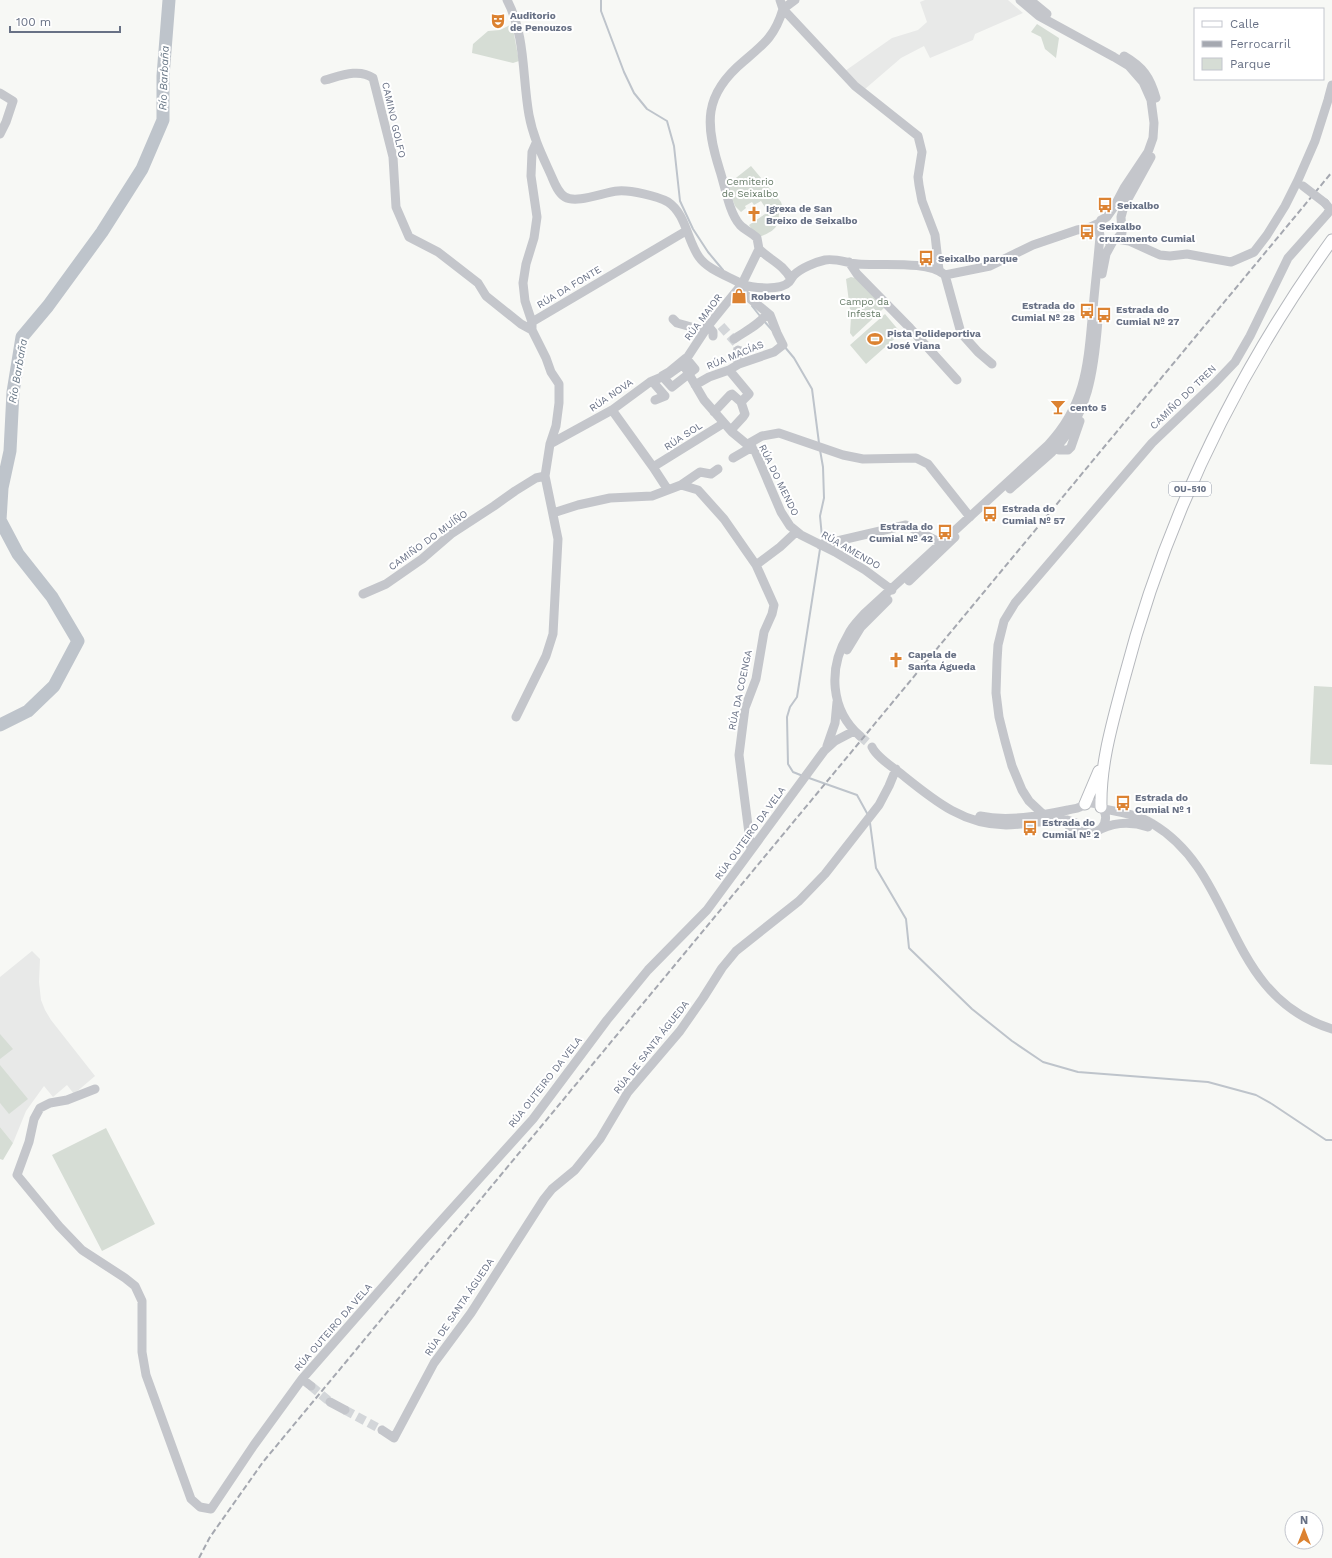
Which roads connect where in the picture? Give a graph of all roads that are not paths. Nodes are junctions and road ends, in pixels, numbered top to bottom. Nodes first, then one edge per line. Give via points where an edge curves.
1 (507, 0) edge
2 (795, 0) edge
3 (1020, 0) edge
4 (1024, 0) edge
5 (1036, 3) edge
6 (782, 4) edge
7 (325, 80) dead end
8 (1332, 85) edge
9 (0, 93) edge
10 (0, 134) edge
11 (536, 143) junction
12 (1300, 183) junction
13 (1107, 217) junction
14 (1122, 226) junction
15 (1096, 229) junction
16 (686, 231) junction
17 (1115, 240) junction
18 (1332, 240) edge
19 (1129, 241) junction
20 (759, 249) junction
21 (850, 262) junction
22 (942, 272) junction
23 (791, 278) junction
24 (742, 284) junction
25 (767, 313) junction
26 (674, 319) dead end
27 (711, 322) junction
28 (532, 326) junction
29 (720, 326) tunnel mouth
30 (713, 336) dead end
31 (734, 339) dead end
32 (738, 350) tunnel mouth
33 (685, 361) junction
34 (739, 364) junction
35 (992, 364) dead end
36 (729, 370) junction
37 (689, 373) junction
38 (662, 376) junction
39 (957, 380) dead end
40 (1084, 380) junction
41 (652, 381) junction
42 (695, 385) junction
43 (655, 400) dead end
44 (741, 402) junction
45 (612, 410) junction
46 (1081, 410) junction
47 (714, 412) junction
48 (727, 426) junction
49 (1065, 434) junction
50 (1072, 442) junction
51 (550, 444) junction
52 (750, 446) junction
53 (1054, 447) junction
54 (732, 458) dead end
55 (1027, 464) junction
56 (653, 467) junction
57 (718, 469) dead end
58 (545, 476) junction
59 (681, 485) junction
60 (668, 490) junction
61 (553, 513) junction
62 (970, 517) junction
63 (796, 532) junction
64 (941, 543) junction
65 (820, 545) junction
66 (938, 554) junction
67 (756, 565) junction
68 (892, 590) junction
69 (362, 594) dead end
70 (870, 617) junction
71 (837, 702) junction
72 (842, 712) junction
73 (516, 717) dead end
74 (863, 739) junction
75 (824, 750) junction
76 (1103, 763) junction
77 (896, 769) junction
78 (1082, 806) junction
79 (1103, 808) junction
80 (1044, 814) junction
81 (1078, 826) junction
82 (1101, 829) junction
83 (1164, 832) junction
84 (751, 849) junction
85 (1332, 1029) edge
86 (95, 1088) dead end
87 (302, 1379) junction
88 (311, 1386) tunnel mouth
89 (330, 1402) tunnel mouth
90 (344, 1410) tunnel mouth
91 (382, 1430) tunnel mouth

1 - 11 street via 520,37 529,114
2 - 6 street
3 - 13 street via 1039,16 1129,66 1139,76 1148,92 1154,116 1150,145 1144,159
4 - 5 street
5 - 14 street via 1139,66 1153,88 1159,111 1159,132 1146,168 1124,206
6 - 20 street via 774,30 767,41 730,74 710,111 712,142 733,212 741,226 757,238
6 - 22 street via 855,86 918,136 922,152 918,185 935,235
7 - 28 street, CAMINO GOLFO via 358,73 368,74 373,78 393,157 396,207 409,237 438,252 478,283 486,296 520,324
8 - 12 street
9 - 10 street via 13,101
11 - 16 street via 563,196 577,200 624,191 659,198 677,211
11 - 28 street via 532,152 531,176 537,217 523,283
12 - 19 street via 1254,252 1230,262 1187,254 1160,255
12 - 80 street, CAMIÑO DO TREN, bridge via 1325,203 1329,208 1328,213 1288,258 1235,362 1152,443 1015,603 1004,621 996,666 999,717 1012,766 1022,790
13 - 14 street via 1116,218
13 - 15 street
14 - 17 street via 1120,237
14 - 19 street
15 - 17 street via 1106,240
15 - 22 street via 1077,230 1033,245 990,266
15 - 40 street
16 - 24 street via 698,256 704,262
16 - 28 street, RÚA DA FONTE
17 - 19 street
17 - 46 street via 1106,254 1103,266 1093,367
18 - 76 main road, OU-510 via 1302,282 1255,358 1195,477 1160,564 1139,627
20 - 23 street via 786,270
20 - 24 street, RÚA MAIOR
21 - 22 street via 902,264
21 - 23 street via 825,260
21 - 39 street via 857,274
22 - 35 street via 961,333
23 - 24 street via 789,283 777,288
24 - 25 street via 742,292
24 - 27 street, RÚA MAIOR
25 - 31 street via 759,322
25 - 34 street, RÚA MACÍAS via 783,345 774,352
26 - 27 street via 677,323 702,330
27 - 29 street
27 - 30 street
27 - 33 street, RÚA MAIOR
28 - 51 street via 559,384 556,426
32 - 34 street via 736,358
33 - 37 street, RÚA DO MENDO
33 - 38 street, RÚA NOVA via 669,374
34 - 36 street, RÚA MACÍAS
36 - 42 street, RÚA MACÍAS
36 - 44 street via 749,394
37 - 38 street via 672,387
37 - 42 street, RÚA DO MENDO
38 - 41 street, RÚA NOVA
40 - 49 street via 1082,399
40 - 55 street via 1077,402 1059,434
41 - 43 street via 664,396
41 - 45 street, RÚA NOVA
42 - 47 street, RÚA DO MENDO
44 - 47 street via 732,394
44 - 48 street, RÚA SOL via 745,414
45 - 51 street, RÚA NOVA
45 - 56 street
46 - 49 street
46 - 50 street
47 - 48 street, RÚA DO MENDO
48 - 52 street, RÚA DO MENDO
48 - 56 street, RÚA SOL
49 - 50 street via 1070,436
49 - 53 street
50 - 53 street via 1068,450
51 - 58 street
52 - 54 street
52 - 62 street via 762,436 779,432 843,455 864,459 916,458 928,464
52 - 63 street, RÚA DO MENDO via 766,475 781,512
53 - 55 street
53 - 66 street
55 - 62 street
56 - 60 street
57 - 59 street via 711,474 700,472
58 - 61 street
58 - 69 street, CAMIÑO DO MUÍÑO via 515,490 451,534 392,580
59 - 60 street
59 - 67 street, RÚA DA COENGA via 698,490 724,519
60 - 61 street via 652,496 610,498
61 - 73 street via 558,539 553,634 546,656
62 - 64 street
63 - 65 street, RÚA AMENDO
63 - 67 street
64 - 65 street via 906,525
64 - 68 street
65 - 68 street, RÚA AMENDO via 865,570
66 - 68 street
66 - 70 street
67 - 84 street, RÚA DA COENGA via 774,605 764,632 756,679 745,708 738,755
68 - 70 street via 877,604
68 - 71 street via 856,623 843,643 835,677
70 - 72 street via 853,638 845,654 839,688
71 - 72 street
71 - 75 street via 833,731
72 - 74 street
74 - 75 street via 835,741
74 - 77 street
74 - 80 street via 942,799 969,813 989,818
75 - 84 street, RÚA OUTEIRO DA VELA
76 - 78 main road
76 - 79 main road
77 - 81 street via 958,815 1002,825 1052,822
77 - 91 street, RÚA DE SANTA ÁGUEDA via 879,805 825,874 799,901 729,959 680,1031 628,1092 600,1139 575,1170 544,1199 471,1313 434,1363 394,1438
78 - 79 street via 1092,803
78 - 80 street
78 - 81 street via 1076,814
79 - 82 street via 1106,818
79 - 83 street via 1146,820
80 - 81 street via 1046,817 1061,818
81 - 82 street via 1089,833 1096,833
82 - 83 street via 1135,823
83 - 85 street via 1182,847 1200,870 1248,961 1264,984 1295,1012
84 - 87 street, RÚA OUTEIRO DA VELA via 707,910 648,970 607,1020 533,1119
86 - 87 street, RÚA OUTEIRO DA VELA via 40,1108 34,1119 17,1175 82,1250 135,1286 142,1301 142,1352 146,1375 191,1499 200,1507 211,1509
87 - 88 street
89 - 90 street

